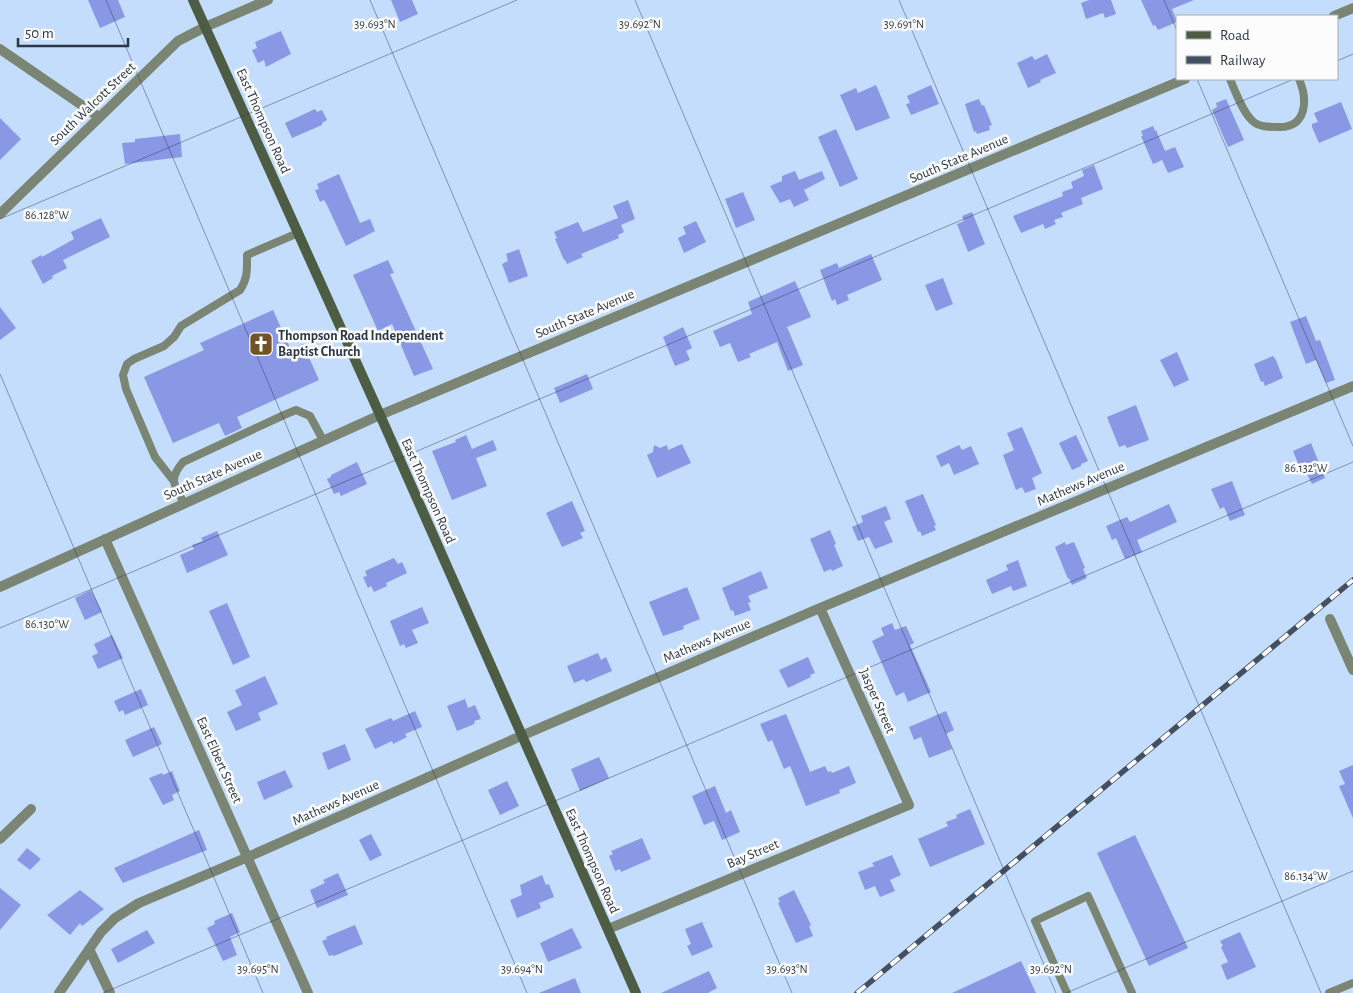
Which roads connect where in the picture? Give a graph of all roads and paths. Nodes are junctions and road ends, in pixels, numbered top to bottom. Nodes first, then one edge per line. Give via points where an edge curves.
1 (193, 0) edge
2 (268, 0) edge
3 (1353, 8) edge
4 (1336, 15) edge
5 (205, 27) junction
6 (0, 49) edge
7 (1183, 80) edge
8 (1230, 80) edge
9 (1300, 80) edge
10 (99, 118) junction
11 (0, 214) edge
12 (298, 233) junction
13 (1353, 386) edge
14 (380, 415) junction
15 (323, 440) junction
16 (173, 480) junction
17 (184, 503) junction
18 (105, 539) junction
19 (0, 587) edge
20 (820, 608) junction
21 (1330, 619) dead end
22 (1353, 670) edge
23 (521, 736) junction
24 (908, 804) joint
25 (31, 809) dead end
26 (0, 839) edge
27 (248, 857) junction
28 (608, 929) junction
29 (89, 948) junction
30 (1353, 982) edge
31 (59, 993) edge
32 (110, 993) edge
33 (308, 993) edge
34 (636, 993) edge
35 (1067, 993) edge
36 (1132, 993) edge
37 (1329, 993) edge

1 - 5 main road, East Thompson Road
2 - 5 street, South Walcott Street
3 - 4 street
5 - 10 street, South Walcott Street via 178,41
5 - 12 main road, East Thompson Road
6 - 10 street
7 - 14 street, South State Avenue
8 - 9 lane via 1254,123 1288,128 1304,112
10 - 11 street, South Walcott Street
12 - 14 main road, East Thompson Road
12 - 16 lane via 247,255 248,271 240,290 181,326 164,346 127,364 123,375 126,389 155,457
13 - 20 street, Mathews Avenue
14 - 15 street, South State Avenue
14 - 23 main road, East Thompson Road
15 - 16 lane via 310,416 296,410 183,462
15 - 17 street, South State Avenue
16 - 17 lane
17 - 18 street, South State Avenue
18 - 19 street, South State Avenue
18 - 27 street, East Elbert Street
20 - 23 street, Mathews Avenue
20 - 24 street, Jasper Street
21 - 22 street
23 - 27 street, Mathews Avenue
23 - 28 main road, East Thompson Road
24 - 28 street, Bay Street
25 - 26 street
27 - 29 street, Mathews Avenue via 126,910 110,922
27 - 33 street, East Elbert Street
28 - 34 main road, East Thompson Road
29 - 31 street, Mathews Avenue
29 - 32 street
30 - 37 lane
35 - 36 lane via 1035,921 1088,896

